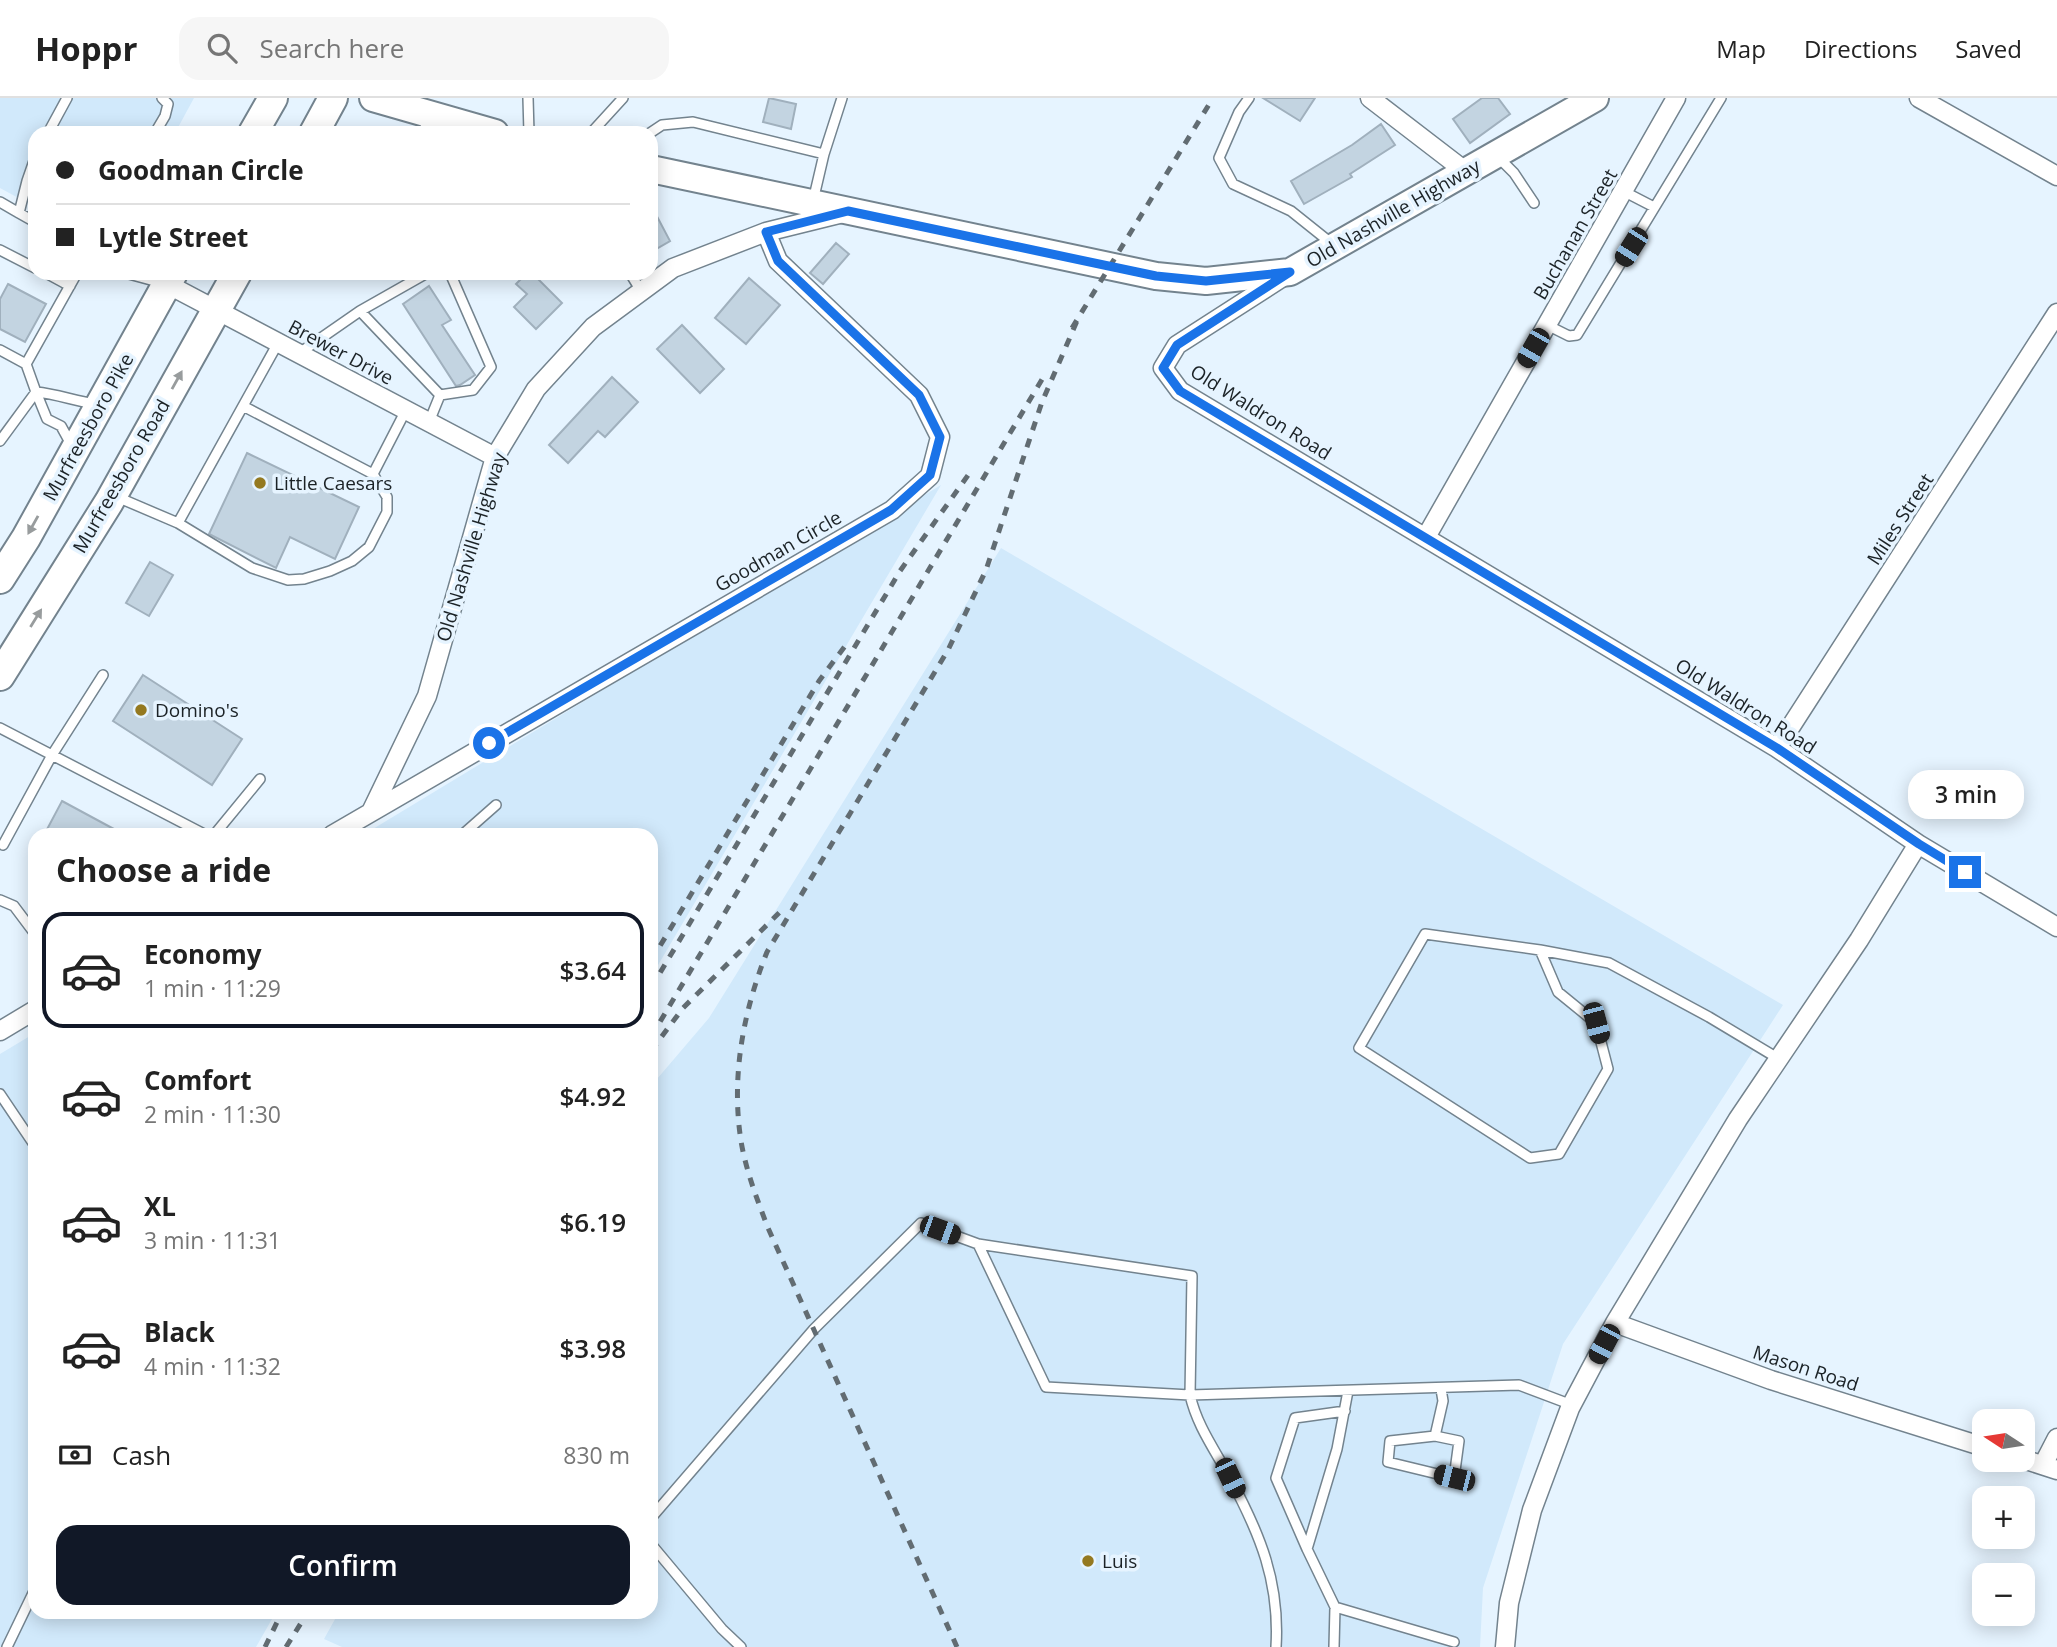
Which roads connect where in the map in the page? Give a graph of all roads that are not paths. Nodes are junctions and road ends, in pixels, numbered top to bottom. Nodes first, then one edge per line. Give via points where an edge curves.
1 (67, 98) edge
2 (162, 98) edge
3 (273, 98) edge
4 (333, 98) edge
5 (373, 98) edge
6 (528, 98) edge
7 (623, 98) edge
8 (842, 98) edge
9 (1249, 98) edge
10 (1370, 98) edge
11 (1595, 98) edge
12 (1676, 98) edge
13 (1721, 98) edge
14 (1919, 98) edge
15 (426, 124) edge
16 (52, 126) edge
17 (159, 126) edge
18 (257, 126) edge
19 (318, 126) edge
20 (529, 126) edge
21 (597, 126) edge
22 (658, 128) edge
23 (1496, 154) junction
24 (824, 155) junction
25 (658, 170) edge
26 (1465, 171) junction
27 (2057, 176) edge
28 (28, 182) edge
29 (1623, 191) junction
30 (0, 202) edge
31 (813, 203) junction
32 (1534, 203) dead end
33 (1654, 207) junction
34 (848, 211) junction
35 (19, 213) junction
36 (28, 218) edge
37 (766, 232) junction
38 (1335, 247) junction
39 (0, 250) edge
40 (28, 264) edge
41 (1290, 272) junction
42 (658, 279) edge
43 (59, 280) edge
44 (74, 280) edge
45 (169, 280) edge
46 (171, 280) edge
47 (233, 280) edge
48 (414, 280) edge
49 (453, 280) edge
50 (634, 280) edge
51 (656, 280) edge
52 (71, 286) junction
53 (641, 291) junction
54 (216, 311) junction
55 (360, 311) junction
56 (2057, 313) edge
57 (1547, 325) junction
58 (278, 343) junction
59 (0, 351) edge
60 (298, 354) junction
61 (26, 365) junction
62 (36, 392) junction
63 (440, 395) junction
64 (101, 405) junction
65 (243, 406) junction
66 (406, 410) junction
67 (429, 422) junction
68 (0, 441) edge
69 (75, 451) junction
70 (495, 457) junction
71 (373, 474) junction
72 (113, 495) junction
73 (178, 523) junction
74 (1426, 537) junction
75 (0, 579) edge
76 (103, 675) dead end
77 (0, 676) edge
78 (0, 728) edge
79 (1777, 748) junction
80 (52, 755) junction
81 (260, 779) dead end
82 (496, 805) dead end
83 (371, 812) junction
84 (193, 828) edge
85 (220, 828) edge
86 (344, 828) edge
87 (471, 828) edge
88 (1919, 844) junction
89 (3, 845) dead end
90 (0, 901) edge
91 (28, 925) edge
92 (2057, 927) edge
93 (1540, 950) junction
94 (28, 1014) edge
95 (0, 1031) edge
96 (1779, 1059) junction
97 (0, 1094) edge
98 (28, 1136) edge
99 (978, 1244) junction
100 (1615, 1323) junction
101 (1441, 1389) junction
102 (1348, 1391) junction
103 (1190, 1395) junction
104 (1572, 1405) junction
105 (1345, 1411) junction
106 (1435, 1436) junction
107 (2057, 1438) edge
108 (1972, 1443) edge
109 (2050, 1468) edge
110 (658, 1510) edge
111 (1307, 1549) junction
112 (658, 1552) edge
113 (28, 1605) edge
114 (1335, 1607) junction
115 (1454, 1642) dead end
116 (8, 1647) edge
117 (741, 1647) edge
118 (1276, 1647) edge
119 (1334, 1647) edge
120 (1505, 1647) edge

1 - 16 lane
2 - 17 lane via 168,110
3 - 18 main road
4 - 19 main road
5 - 15 main road
6 - 20 lane
7 - 21 lane
8 - 24 lane
9 - 38 lane via 1219,158 1233,184 1291,211
10 - 26 street
11 - 23 main road, Old Nashville Highway
12 - 29 street, Buchanan Street
13 - 33 lane
14 - 27 street
22 - 24 lane via 693,122
23 - 26 main road, Old Nashville Highway
23 - 32 lane
24 - 31 lane
25 - 31 main road, Old Nashville Highway
26 - 38 main road, Old Nashville Highway
28 - 35 lane
29 - 33 lane
29 - 57 street, Buchanan Street
30 - 35 lane
31 - 34 main road, Old Nashville Highway
33 - 57 lane via 1577,335
34 - 37 street, Old Nashville Highway
34 - 41 main road, Old Nashville Highway via 1156,276 1206,281
35 - 36 lane
37 - 42 street, Old Nashville Highway via 673,268
37 - 83 street, Goodman Circle via 778,261 919,395 940,437 930,475 891,510
38 - 41 main road, Old Nashville Highway
39 - 40 lane
41 - 74 street, Old Waldron Road via 1177,345 1163,368 1180,391
43 - 52 lane
44 - 52 lane
45 - 64 main road, Murfreesboro Pike
46 - 54 street, Brewer Drive
47 - 54 main road, Murfreesboro Road
48 - 55 lane
49 - 63 lane via 491,367 472,390
50 - 53 lane
51 - 53 street, Old Nashville Highway
52 - 61 lane
53 - 70 street, Old Nashville Highway via 593,327 536,389
54 - 58 street, Brewer Drive
72 -> 54 main road, Murfreesboro Road
55 - 60 lane
55 - 63 lane
56 - 79 street, Miles Street
57 - 74 street, Buchanan Street
58 - 60 street, Brewer Drive
58 - 65 lane
59 - 61 lane
60 - 66 street, Brewer Drive
61 - 62 lane
62 - 64 lane
62 - 68 lane
62 - 69 lane via 47,419 61,426
63 - 67 lane
64 - 69 main road, Murfreesboro Pike
65 - 71 lane
65 - 73 lane
66 - 67 street, Brewer Drive
66 - 71 lane
67 - 70 street, Brewer Drive
69 -> 75 main road, Murfreesboro Pike
70 - 83 street, Old Nashville Highway via 426,696
71 - 73 lane via 387,498 387,512 369,547 352,561 304,579 288,580 252,568
72 - 73 lane
77 -> 72 main road, Murfreesboro Road
74 - 79 street, Old Waldron Road
76 - 80 lane
78 - 80 lane
79 - 88 street, Old Waldron Road
80 - 84 lane
80 - 89 lane
81 - 85 lane
82 - 87 lane
83 - 86 street
88 - 92 street, Old Waldron Road
88 - 96 street
90 - 91 lane via 14,906
93 - 93 lane via 1425,934 1359,1048 1530,1158 1559,1154 1608,1069 1596,1023 1558,992
93 - 96 lane via 1609,963
94 - 95 street
96 - 100 street
97 - 98 lane
99 - 103 lane via 1046,1387
99 - 103 lane via 1192,1276
99 - 110 lane via 921,1223 814,1329
100 - 104 street
100 - 108 street, Mason Road via 1771,1380
101 - 102 lane
101 - 104 lane via 1520,1385
101 - 106 lane via 1443,1401
102 - 103 lane
102 - 105 lane
103 - 118 lane via 1194,1413 1268,1560 1278,1616
104 - 120 street via 1532,1510 1509,1603
105 - 111 lane
105 - 111 lane via 1295,1418 1276,1478
106 - 106 lane via 1390,1441 1388,1462 1454,1478 1459,1441
107 - 109 street
111 - 114 lane
112 - 117 lane
113 - 116 lane
114 - 115 lane
114 - 119 lane

